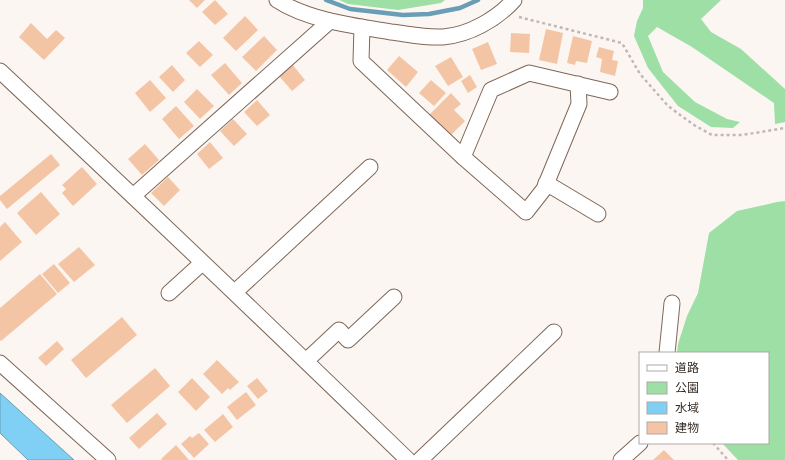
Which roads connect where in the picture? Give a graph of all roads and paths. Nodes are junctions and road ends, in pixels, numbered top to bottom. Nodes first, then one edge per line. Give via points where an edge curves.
1 (277, 0) edge
2 (514, 0) edge
3 (501, 12) junction
4 (330, 21) junction
5 (362, 27) junction
6 (0, 71) edge
7 (578, 84) junction
8 (610, 92) dead end
9 (785, 128) edge
10 (463, 157) junction
11 (370, 167) dead end
12 (546, 183) junction
13 (133, 196) junction
14 (598, 214) dead end
15 (202, 263) junction
16 (235, 292) junction
17 (169, 294) dead end
18 (394, 297) dead end
19 (672, 303) dead end
20 (554, 332) dead end
21 (667, 352) edge
22 (306, 361) junction
23 (0, 363) edge
24 (639, 444) edge
25 (714, 444) edge
26 (108, 460) edge
27 (408, 460) edge
28 (420, 460) edge
29 (621, 460) edge
30 (728, 460) edge

1 - 4 street
2 - 3 street
3 - 5 street via 488,22 465,32 443,37
3 - 9 path via 622,43 640,74 668,106 694,126 712,135 742,135
4 - 5 street
4 - 13 street
5 - 10 street via 361,60
6 - 13 street
7 - 8 street
7 - 10 street via 529,73 491,90
7 - 12 street via 579,104
10 - 12 street via 526,212
11 - 16 street
12 - 14 street
13 - 15 street
15 - 16 street
15 - 17 street
16 - 22 street
18 - 22 street via 348,340 339,330
19 - 21 street
20 - 28 street
22 - 27 street
23 - 26 street
24 - 29 street
25 - 30 path

